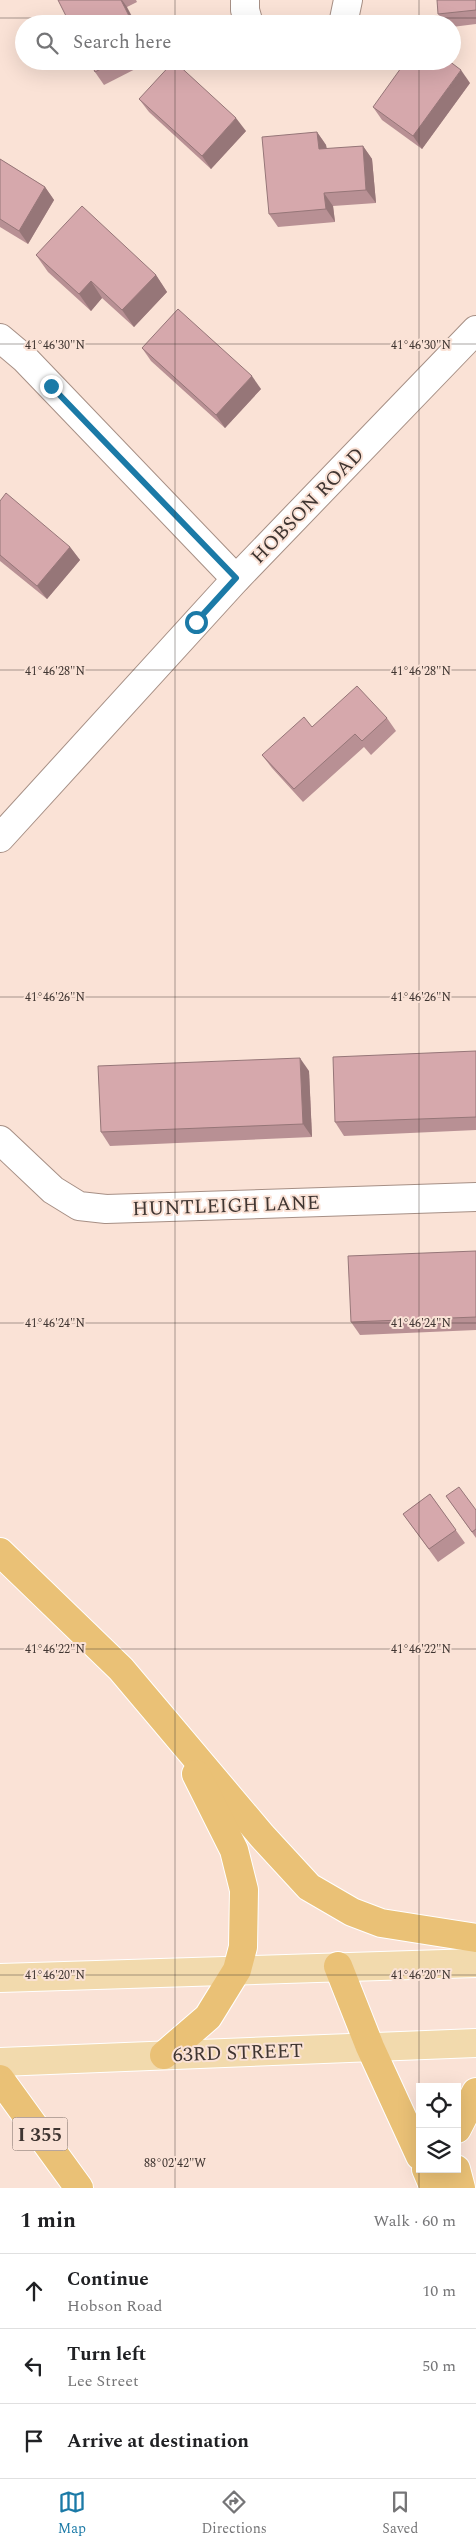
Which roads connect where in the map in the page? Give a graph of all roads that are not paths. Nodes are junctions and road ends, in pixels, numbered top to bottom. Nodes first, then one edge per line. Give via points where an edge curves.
1 (245, 0) edge
2 (348, 0) edge
3 (246, 15) edge
4 (345, 15) edge
5 (476, 330) edge
6 (0, 338) edge
7 (236, 578) junction
8 (0, 838) edge
9 (0, 1140) edge
10 (476, 1198) edge
11 (0, 1552) edge
12 (177, 1735) junction
13 (476, 1938) edge
14 (476, 1963) edge
15 (338, 1966) junction
16 (237, 1970) junction
17 (0, 1978) edge
18 (476, 2043) edge
19 (370, 2047) junction
20 (164, 2055) junction
21 (0, 2062) edge
22 (0, 2079) edge
23 (476, 2092) edge
24 (458, 2128) edge
25 (416, 2147) edge
26 (428, 2173) edge
27 (457, 2173) edge
28 (79, 2188) edge
29 (434, 2188) edge
30 (461, 2188) edge

1 - 3 street
2 - 4 street
5 - 7 street, HOBSON ROAD
6 - 7 street via 25,359
7 - 8 street, HOBSON ROAD
9 - 10 street, HUNTLEIGH LANE via 53,1190 79,1206 106,1209
11 - 12 highway via 121,1669
12 - 13 highway via 309,1887 352,1912 381,1923
12 - 16 highway via 234,1850 244,1890 243,1947
14 - 15 main road
15 - 16 main road
15 - 19 highway
16 - 17 main road
16 - 20 highway via 208,2017
18 - 19 main road, 63RD STREET
19 - 20 main road, 63RD STREET
19 - 25 highway
20 - 21 main road, 63RD STREET
22 - 28 highway, I 355
23 - 24 highway
26 - 29 highway
27 - 30 highway

